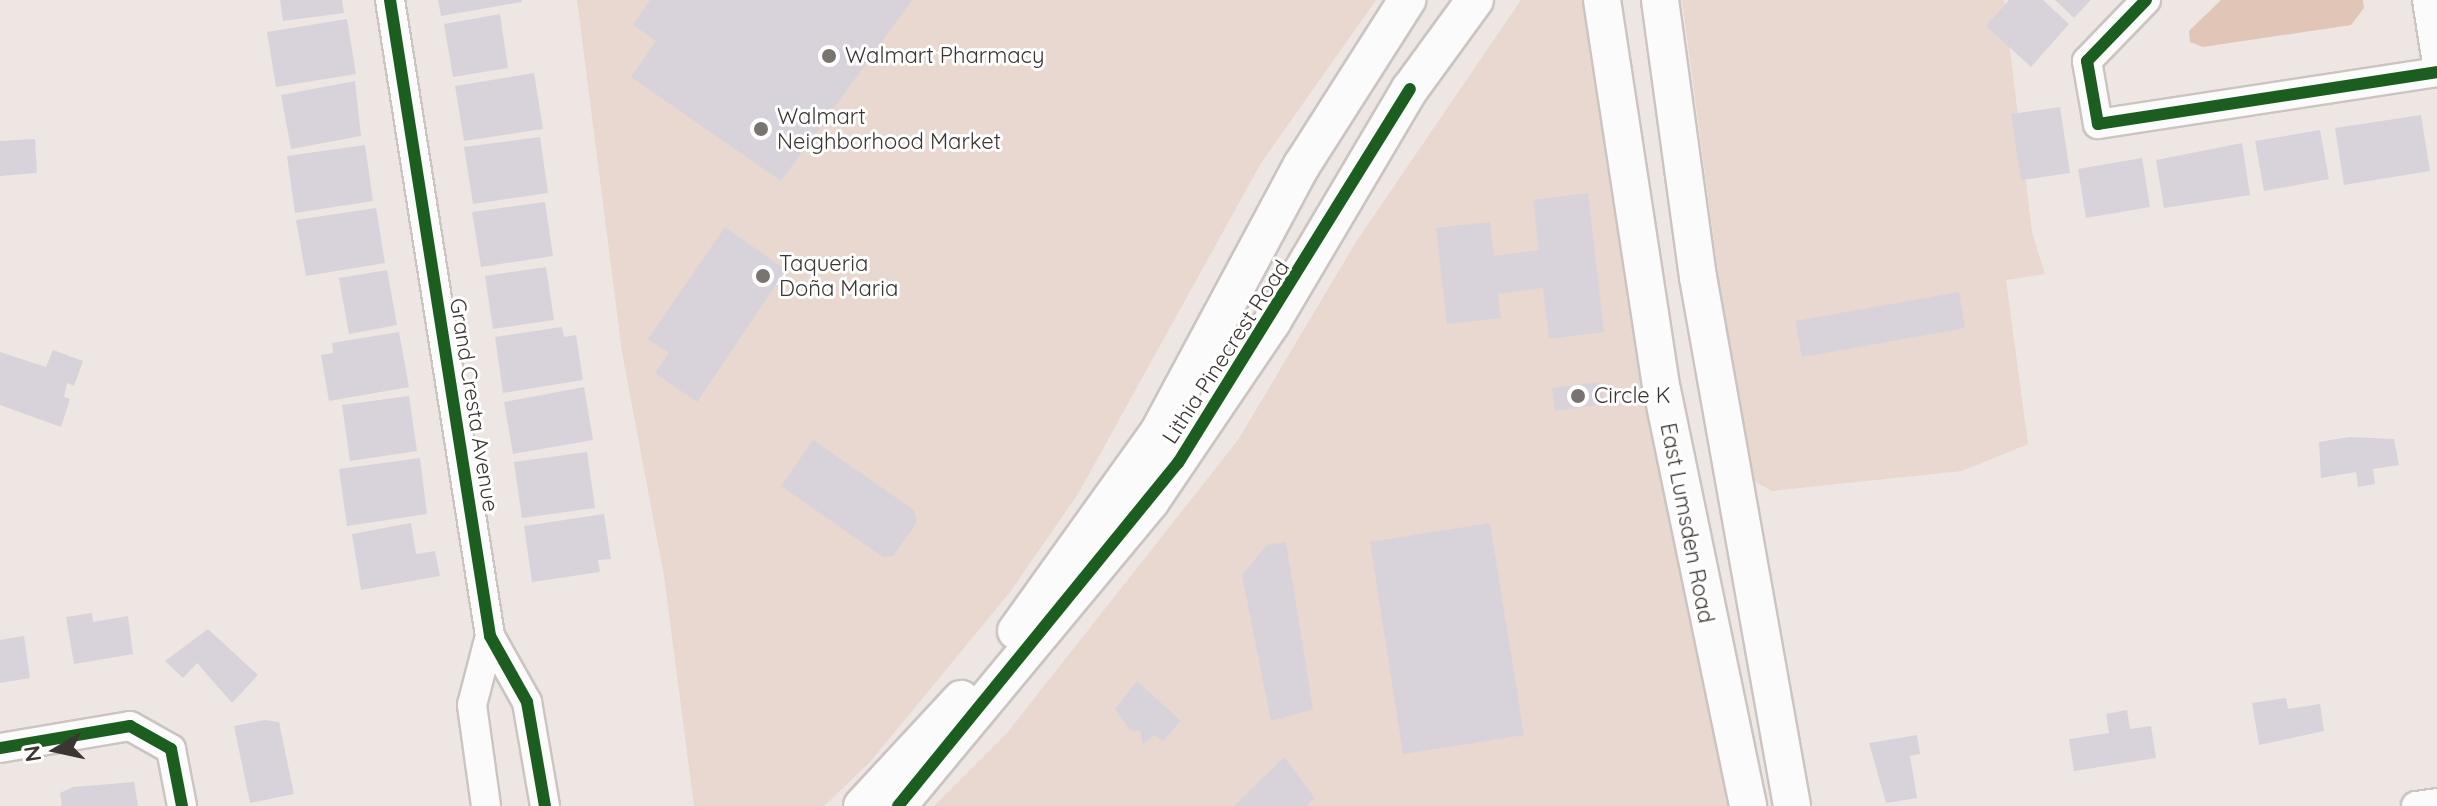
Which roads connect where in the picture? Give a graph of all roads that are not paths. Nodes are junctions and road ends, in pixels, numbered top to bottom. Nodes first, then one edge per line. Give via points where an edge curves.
1 (390, 0) edge
2 (1407, 0) edge
3 (1475, 0) edge
4 (1497, 0) edge
5 (1602, 0) edge
6 (1660, 0) edge
7 (2146, 0) edge
8 (2427, 0) edge
9 (2437, 64) edge
10 (2437, 72) edge
11 (1410, 89) junction
12 (1657, 362) junction
13 (1751, 586) junction
14 (490, 636) junction
15 (0, 748) edge
16 (2437, 803) edge
17 (182, 806) edge
18 (486, 806) edge
19 (545, 806) edge
20 (862, 806) edge
21 (898, 806) edge
22 (1748, 806) edge
23 (1792, 806) edge
24 (2416, 806) edge

1 - 14 street, Grand Cresta Avenue
2 - 20 main road, Lithia Pinecrest Road via 1302,165 1158,433 978,681
3 - 11 main road, Lithia Pinecrest Road
4 - 11 main road via 1438,86
5 - 12 main road, East Lumsden Road
6 - 13 main road
7 - 10 street via 2087,61 2098,124
8 - 9 street
11 - 21 main road, Lithia Pinecrest Road via 1279,310 1151,501
12 - 13 main road via 1670,360 1680,373 1711,531
12 - 22 main road, East Lumsden Road
13 - 23 main road
14 - 18 street, Grand Cresta Avenue via 472,705
14 - 19 street, Grand Cresta Avenue via 527,702
15 - 17 street via 130,726 171,749
16 - 24 street

